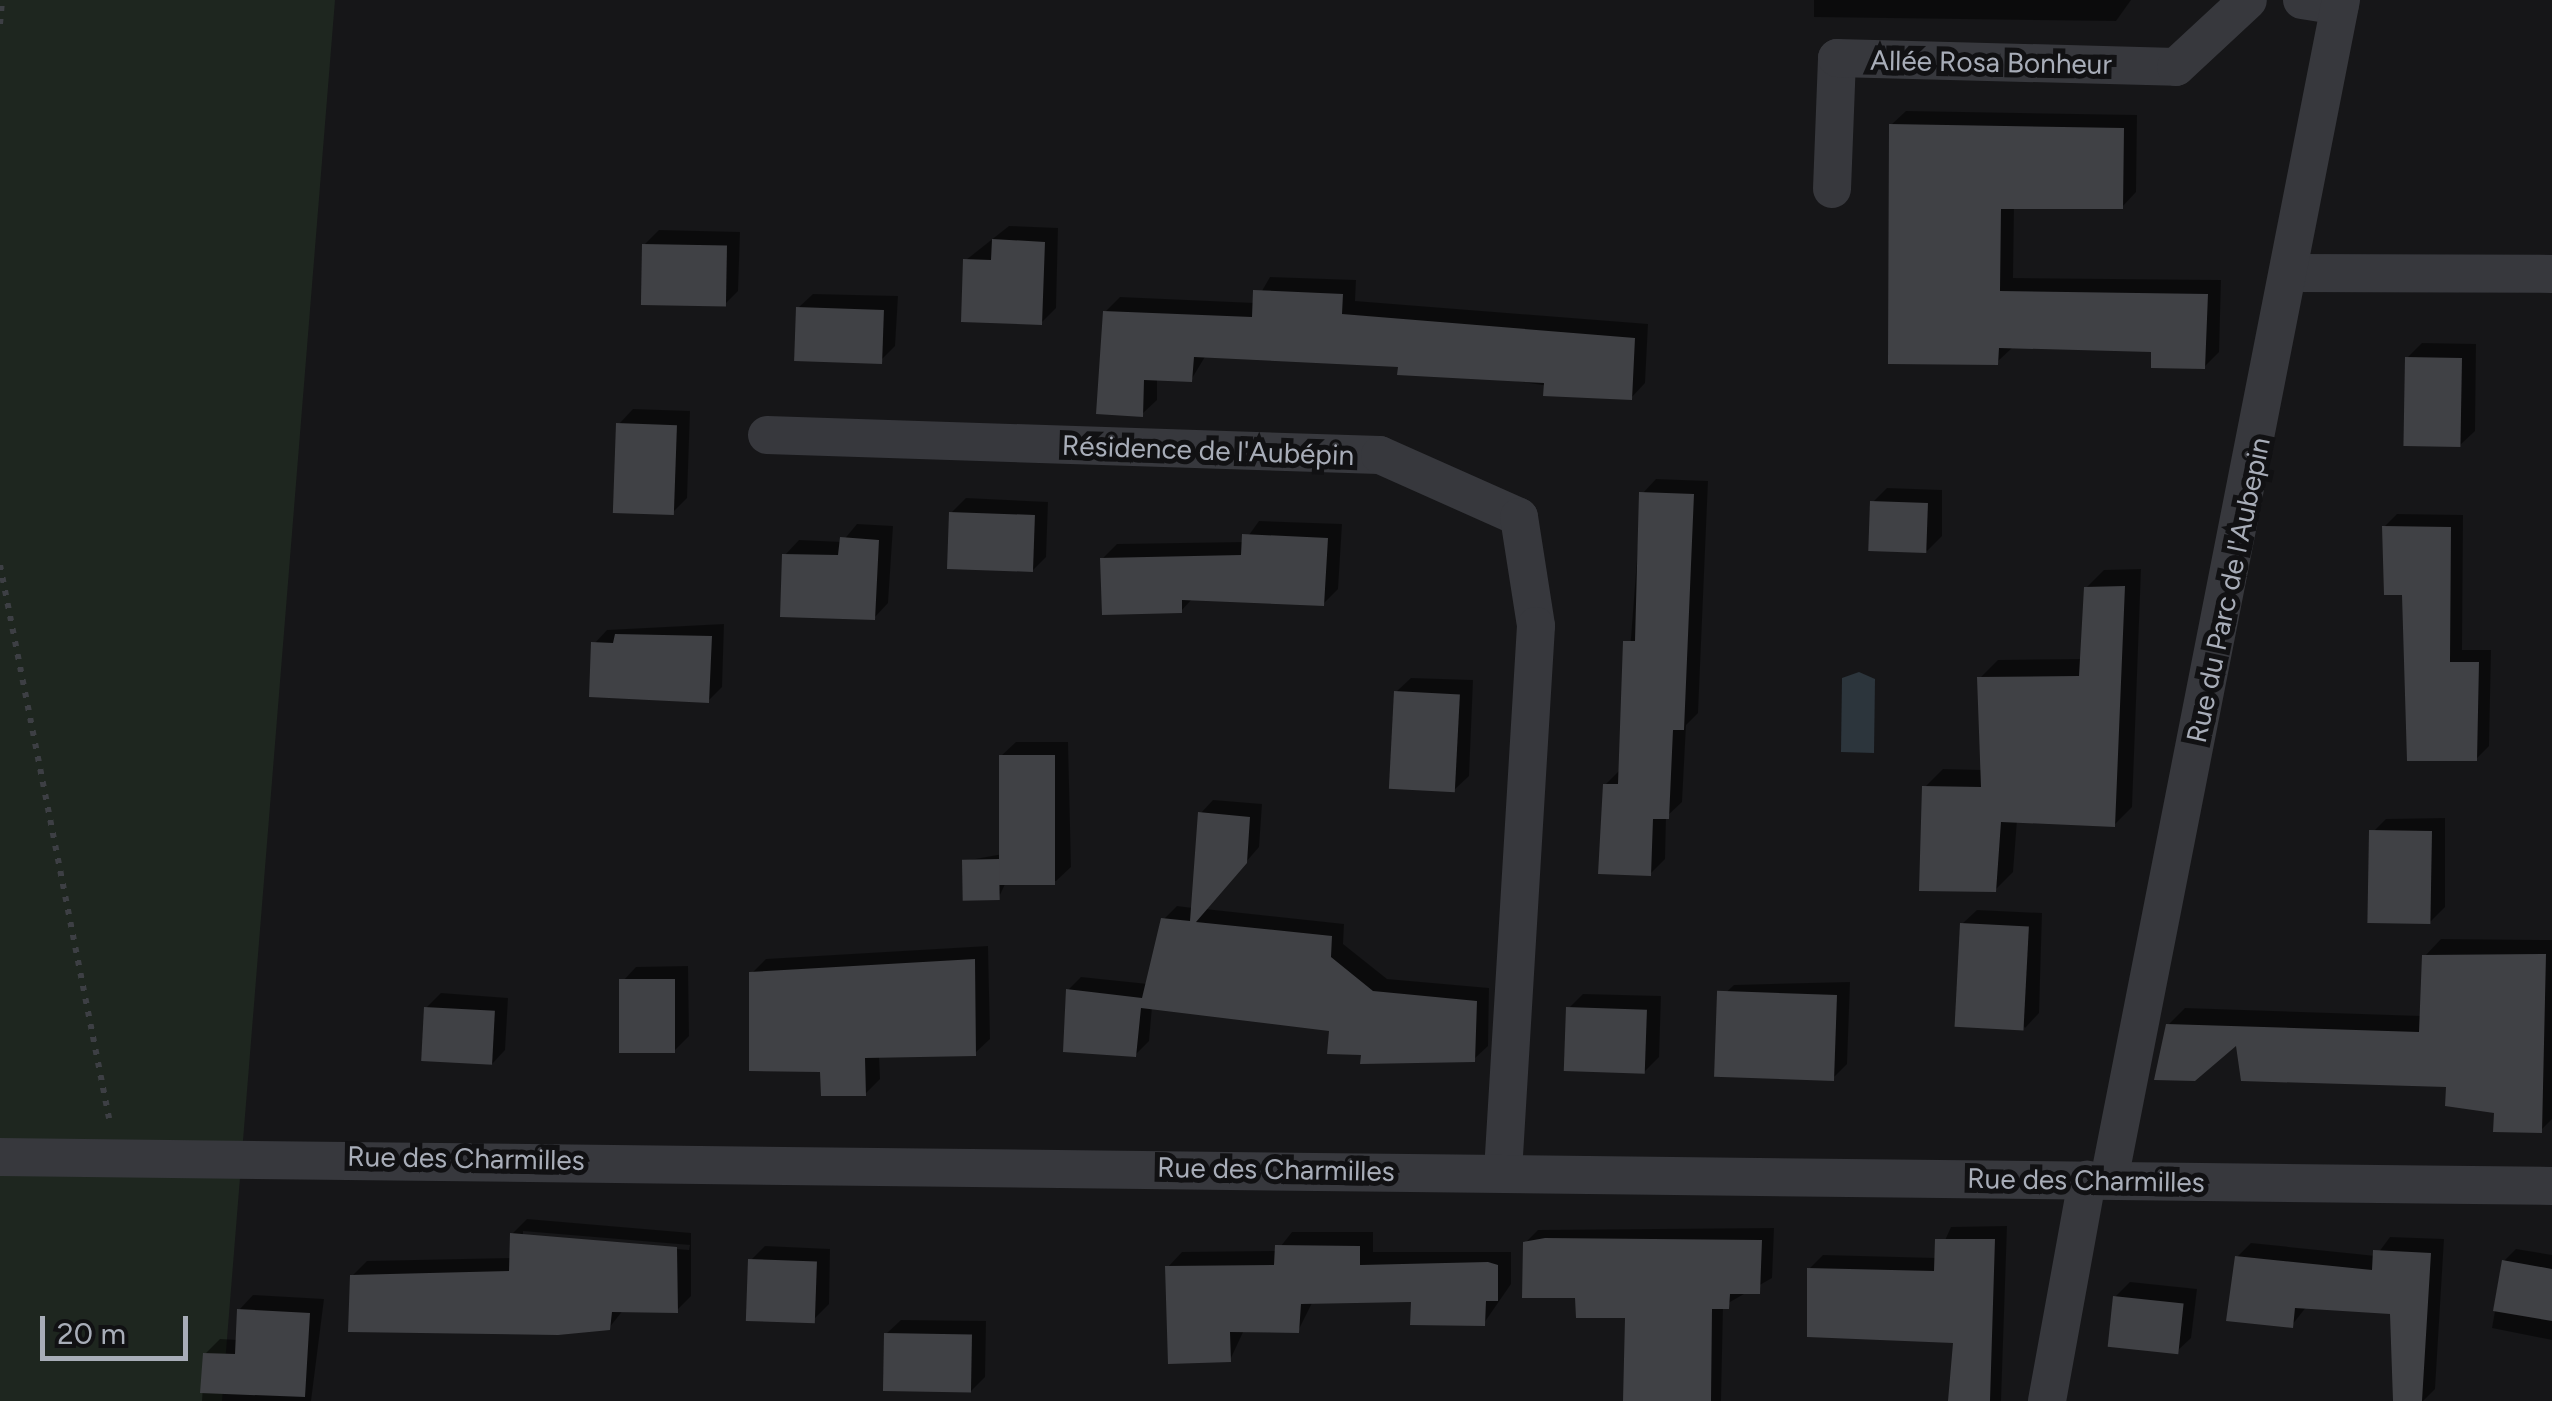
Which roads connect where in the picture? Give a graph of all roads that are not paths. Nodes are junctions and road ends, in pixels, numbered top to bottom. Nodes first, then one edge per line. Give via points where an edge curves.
1 (2248, 0) edge
2 (2302, 0) edge
3 (2341, 3) edge
4 (1832, 188) dead end
5 (2293, 274) junction
6 (2552, 274) edge
7 (768, 434) dead end
8 (0, 1157) edge
9 (1503, 1172) junction
10 (2098, 1180) junction
11 (2552, 1186) edge
12 (2048, 1401) edge

1 - 4 street, Allée Rosa Bonheur via 2176,66 1836,58
2 - 3 street
3 - 5 street, Rue du Parc de l'Aubepin
5 - 6 street
5 - 10 street, Rue du Parc de l'Aubepin
7 - 9 street, Résidence de l'Aubépin via 1380,456 1519,517 1536,626
8 - 9 street, Rue des Charmilles
9 - 10 street, Rue des Charmilles
10 - 11 street, Rue des Charmilles
10 - 12 street, Rue du Parc de l'Aubepin

